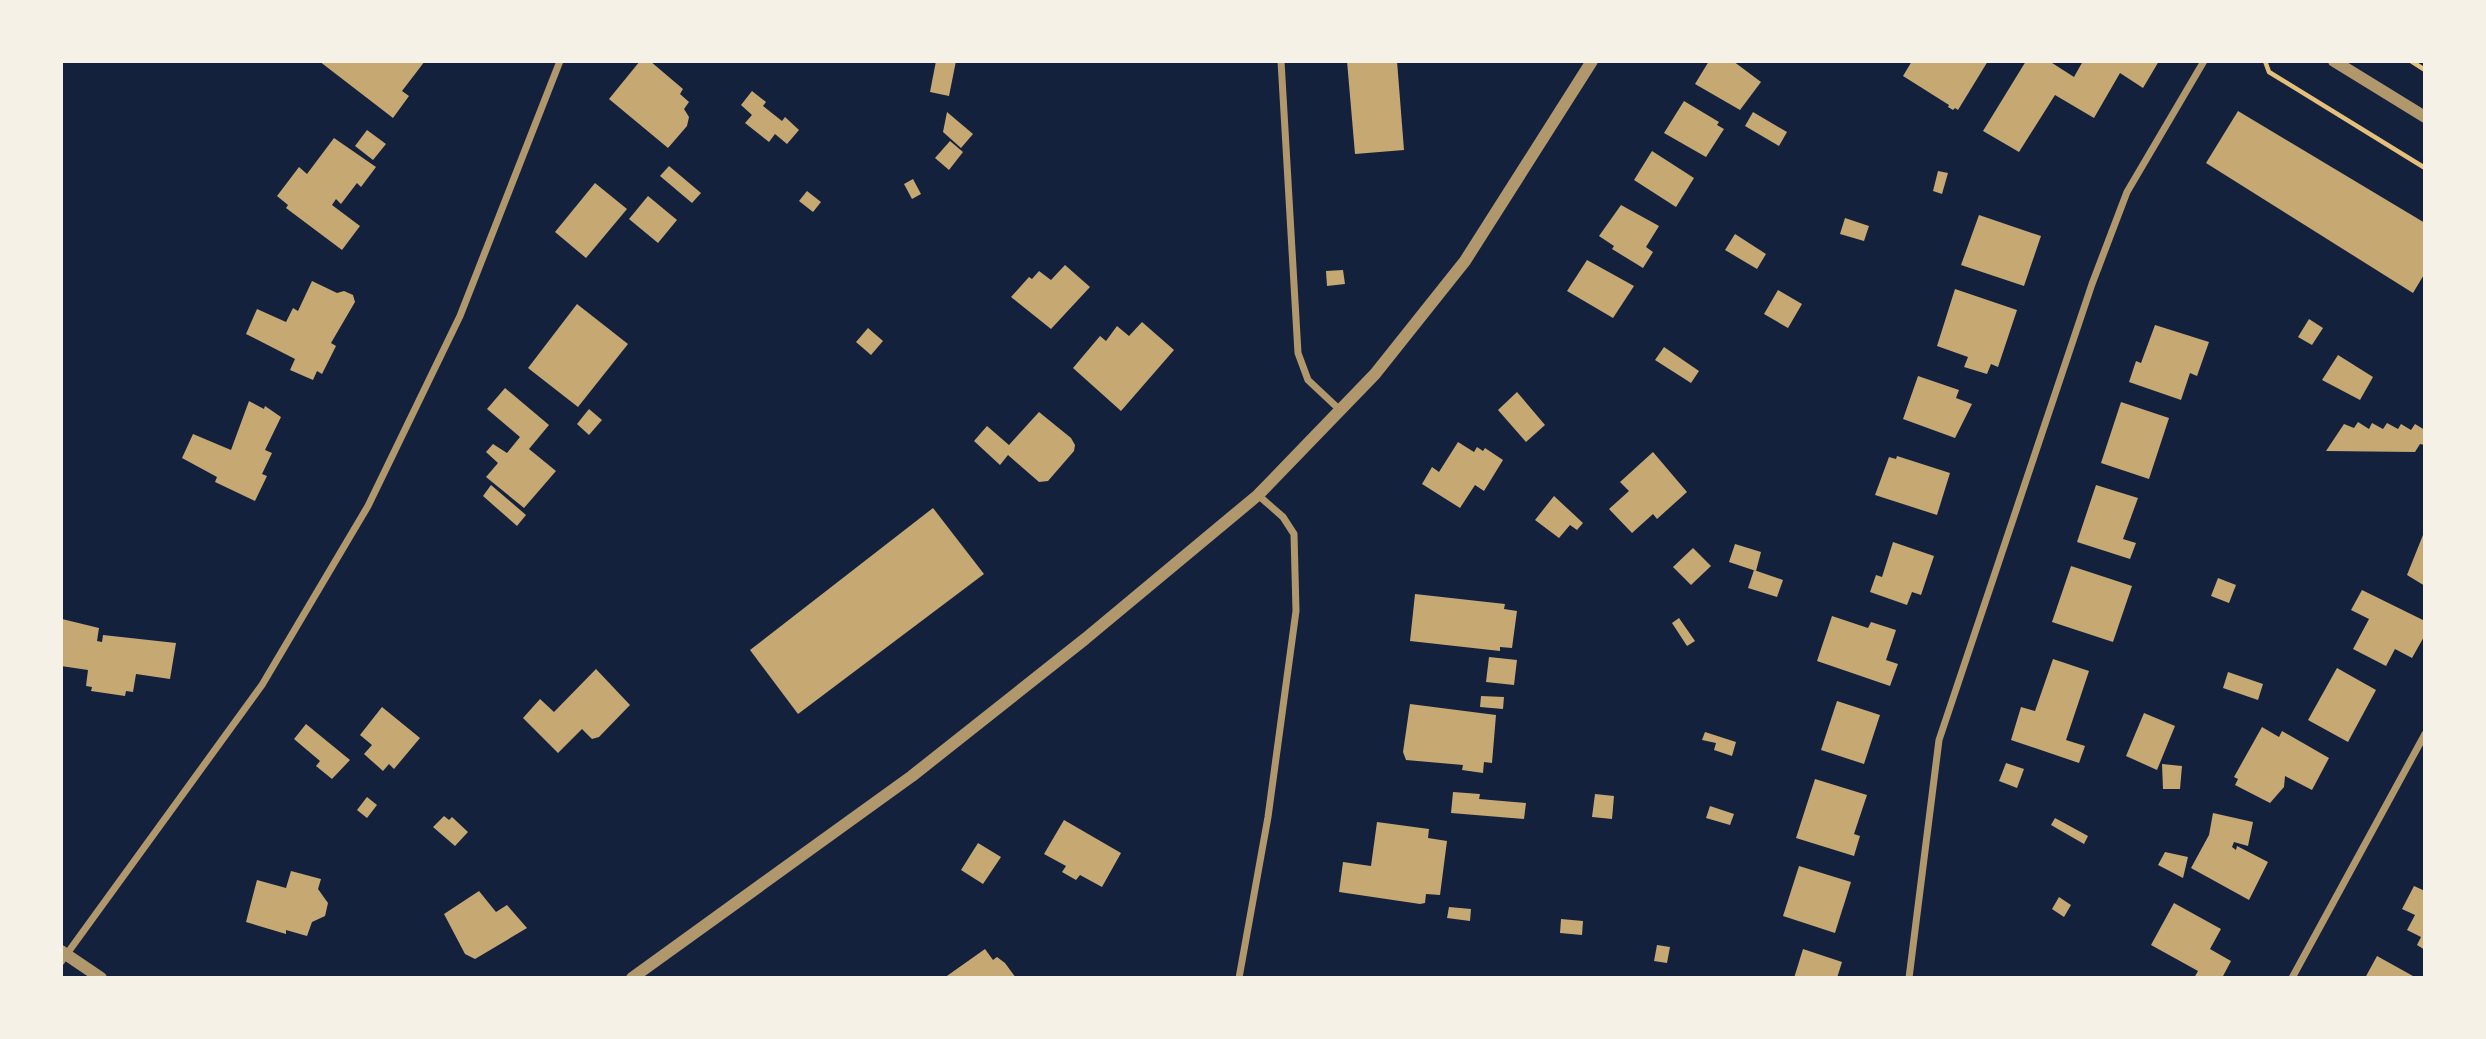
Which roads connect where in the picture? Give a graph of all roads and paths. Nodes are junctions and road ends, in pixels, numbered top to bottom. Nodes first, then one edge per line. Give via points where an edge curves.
1 (559, 61) edge
2 (1281, 61) edge
3 (1592, 61) edge
4 (2204, 61) edge
5 (2265, 61) edge
6 (2334, 61) edge
7 (2411, 61) edge
8 (2425, 70) edge
9 (2425, 117) edge
10 (2425, 168) edge
11 (1340, 410) junction
12 (1258, 495) junction
13 (2425, 734) edge
14 (64, 956) edge
15 (101, 978) edge
16 (632, 978) edge
17 (1238, 978) edge
18 (1909, 978) edge
19 (2292, 978) edge

1 - 14 street via 460,316 368,506 262,685
2 - 11 street via 1297,353 1308,380
3 - 11 street via 1465,261 1375,374
4 - 18 street via 2127,192 1939,740
5 - 10 path via 2269,72
6 - 9 street
7 - 8 path
11 - 12 street
12 - 16 street via 912,776
12 - 17 street via 1294,534 1296,611 1268,817
13 - 19 street
14 - 15 street

